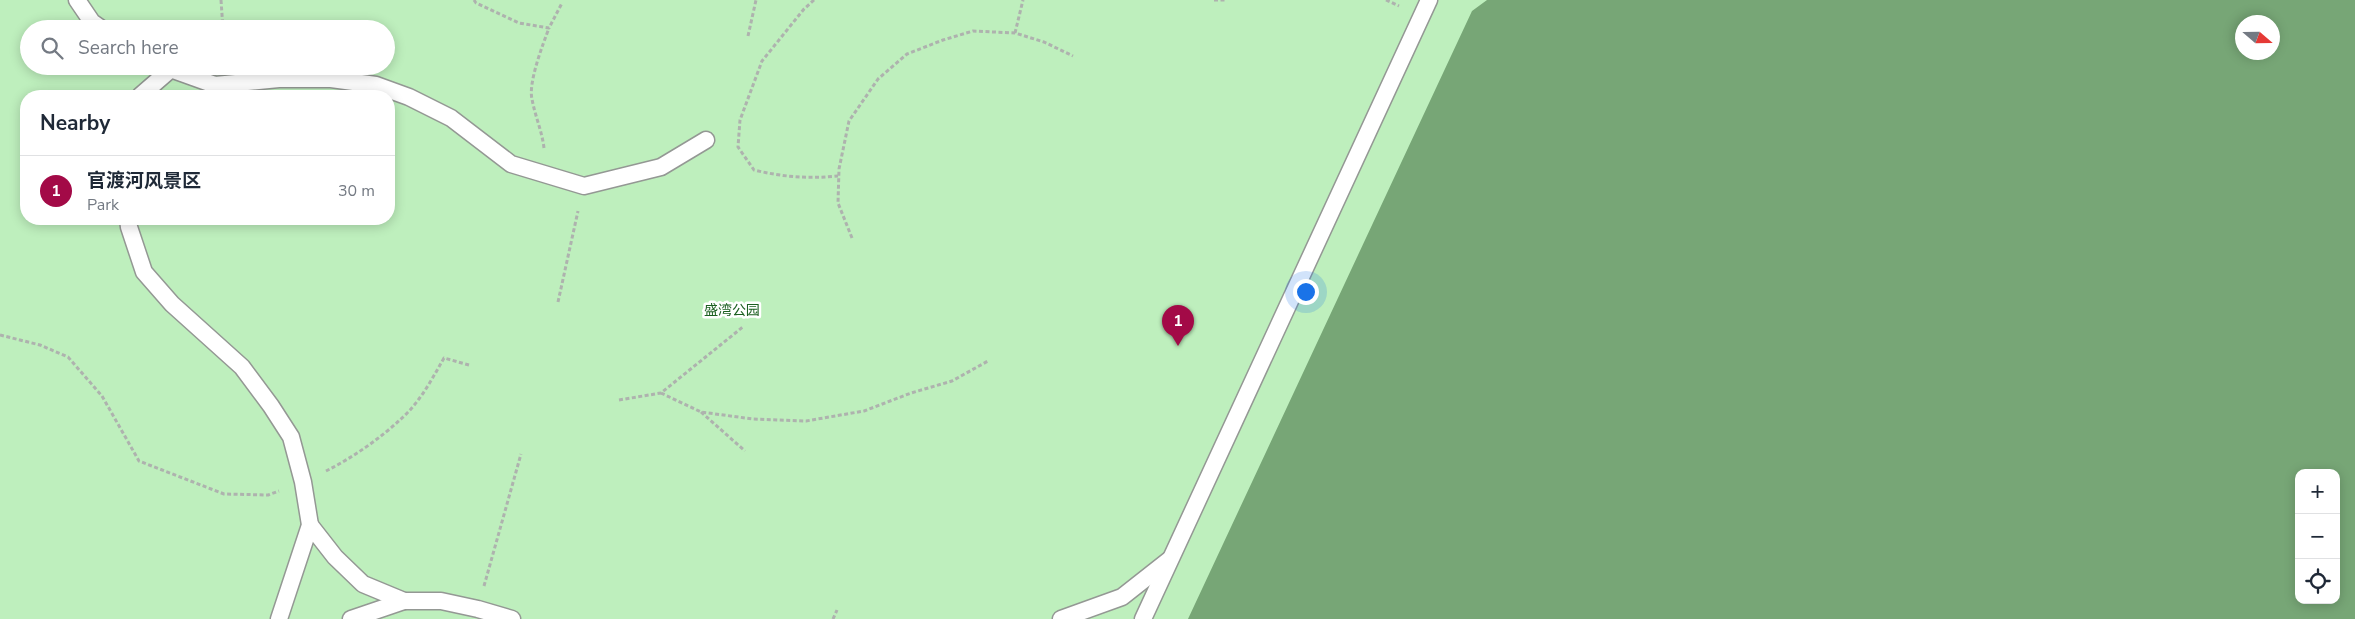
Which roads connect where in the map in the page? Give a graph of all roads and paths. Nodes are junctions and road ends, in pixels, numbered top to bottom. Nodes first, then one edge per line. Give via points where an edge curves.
1 (77, 0) edge
2 (221, 0) edge
3 (474, 0) edge
4 (756, 0) edge
5 (814, 0) edge
6 (1023, 0) edge
7 (1214, 0) edge
8 (1225, 0) edge
9 (1430, 0) edge
10 (562, 3) dead end
11 (91, 20) edge
12 (222, 20) edge
13 (549, 28) junction
14 (1015, 33) junction
15 (748, 36) dead end
16 (1073, 56) dead end
17 (160, 75) edge
18 (187, 75) edge
19 (146, 90) edge
20 (390, 90) edge
21 (395, 92) edge
22 (706, 140) dead end
23 (548, 176) junction
24 (838, 176) junction
25 (584, 186) junction
26 (129, 225) edge
27 (852, 238) dead end
28 (558, 302) dead end
29 (744, 326) dead end
30 (0, 335) edge
31 (988, 361) dead end
32 (469, 365) dead end
33 (661, 393) junction
34 (619, 400) dead end
35 (701, 412) junction
36 (745, 451) dead end
37 (521, 454) dead end
38 (304, 482) junction
39 (310, 525) junction
40 (1170, 559) junction
41 (404, 600) junction
42 (478, 609) junction
43 (837, 610) dead end
44 (279, 619) edge
45 (351, 619) edge
46 (512, 619) edge
47 (833, 619) edge
48 (1061, 619) edge
49 (1143, 619) edge

1 - 11 lane
2 - 12 path
3 - 13 path via 519,23
4 - 15 path
5 - 24 path via 762,61 740,120 738,147 754,170 797,178
6 - 14 path
7 - 8 path
9 - 40 lane
10 - 13 path
13 - 23 path via 531,98 542,131
14 - 16 path
14 - 24 path via 973,32 907,54 878,79 849,121
17 - 19 lane
18 - 20 lane via 215,85 279,79 331,79
21 - 23 lane via 451,118 511,164
22 - 25 lane via 662,168
23 - 25 lane
24 - 27 path via 838,203
25 - 28 path
26 - 38 lane via 144,272 172,304 242,366 271,406 291,437
29 - 33 path
30 - 38 path via 40,345 68,357 102,396 139,461 224,494 268,494
31 - 35 path via 952,381 864,411 806,420 753,419
32 - 38 path via 444,358 425,390 402,418 334,467
33 - 34 path
33 - 35 path
35 - 36 path
37 - 42 path
38 - 39 lane
39 - 41 lane via 335,557 363,584
39 - 44 lane
40 - 48 lane via 1122,597
40 - 49 lane
41 - 42 lane via 441,601
41 - 45 lane
42 - 46 lane
43 - 47 path

